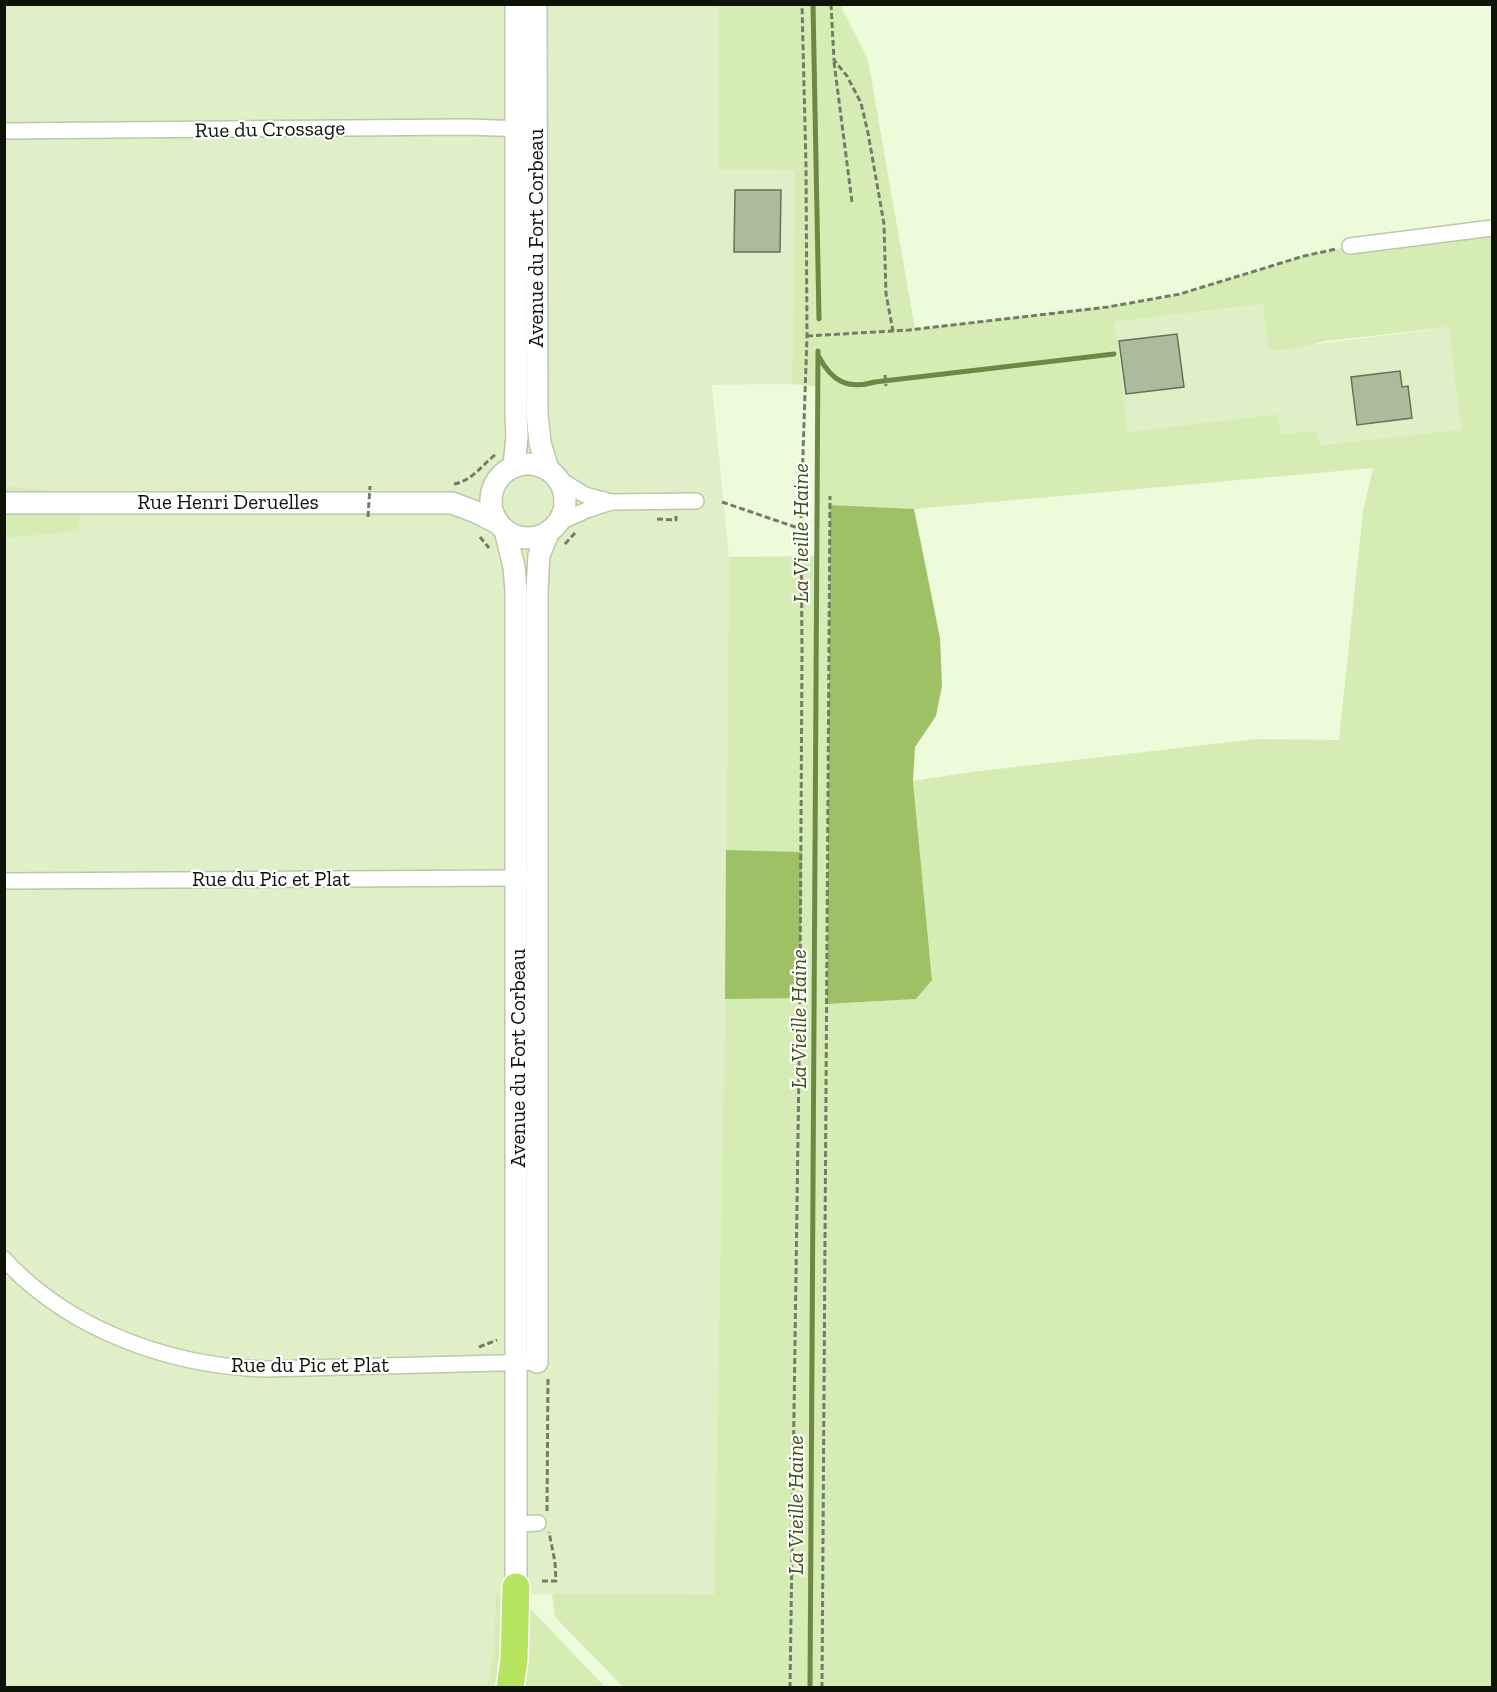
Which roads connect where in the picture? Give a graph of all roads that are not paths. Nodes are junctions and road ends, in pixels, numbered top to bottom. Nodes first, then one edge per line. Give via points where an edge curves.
1 (516, 4) edge
2 (536, 4) edge
3 (526, 129) junction
4 (4, 131) edge
5 (1492, 228) edge
6 (1350, 246) road end
7 (514, 466) junction
8 (553, 474) junction
9 (497, 480) junction
10 (696, 501) dead end
11 (4, 502) edge
12 (611, 502) junction
13 (452, 503) junction
14 (501, 526) junction
15 (554, 527) junction
16 (537, 877) junction
17 (516, 878) junction
18 (4, 881) edge
19 (4, 1259) edge
20 (527, 1363) junction
21 (516, 1587) joint
22 (510, 1688) edge

1 - 3 street, Avenue du Fort Corbeau
2 - 3 street, Avenue du Fort Corbeau
3 - 4 street, Rue du Crossage
3 - 7 street, Avenue du Fort Corbeau
3 - 8 street, Avenue du Fort Corbeau via 537,414 540,443
5 - 6 street
7 - 8 street via 537,465
7 - 9 street
8 - 12 street via 585,495
8 - 15 street via 563,488 565,500
9 - 13 street, Rue Henri Deruelles
9 - 14 street via 491,502 492,513
10 - 12 street
11 - 13 street, Rue Henri Deruelles
12 - 15 street
13 - 14 street, Rue Henri Deruelles
14 - 15 street via 526,538 538,537
14 - 17 street, Avenue du Fort Corbeau via 514,567 516,590
15 - 16 street, Avenue du Fort Corbeau via 539,555 537,590
16 - 17 street, Rue du Pic et Plat
16 - 20 street, Avenue du Fort Corbeau
17 - 18 street, Rue du Pic et Plat
17 - 20 street, Avenue du Fort Corbeau
19 - 20 street, Rue du Pic et Plat via 36,1289 89,1324 150,1348 208,1363 265,1369
20 - 21 street, Avenue du Fort Corbeau via 527,1524
21 - 22 highway

